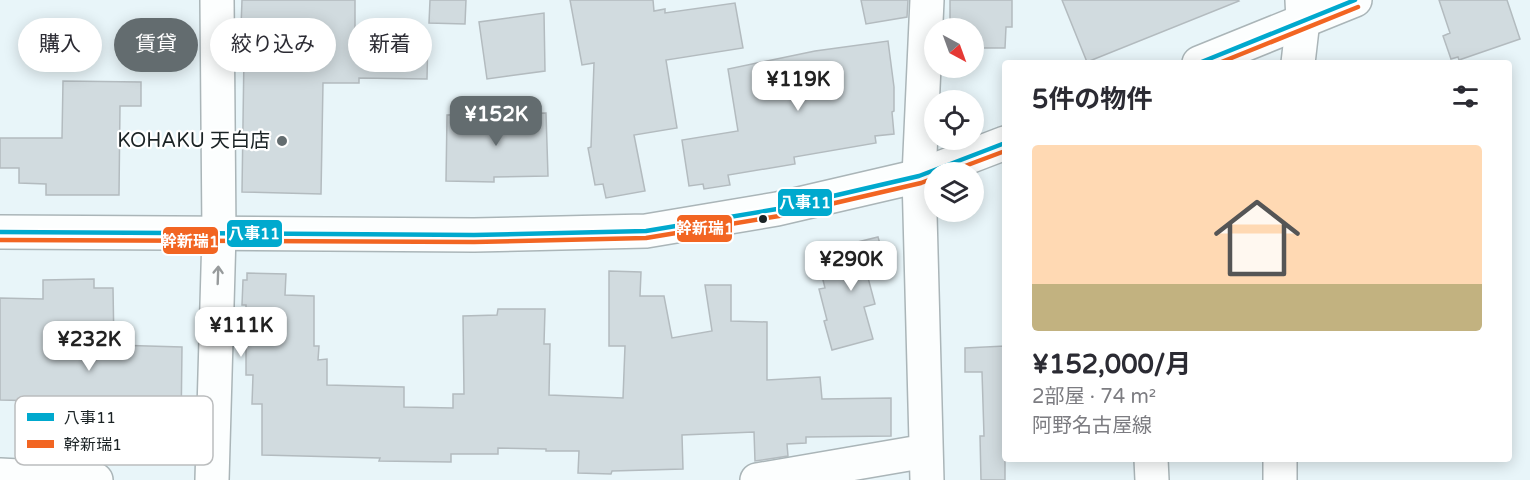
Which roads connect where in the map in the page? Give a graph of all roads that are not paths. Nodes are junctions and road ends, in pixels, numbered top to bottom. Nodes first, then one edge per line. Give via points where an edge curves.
1 (217, 0) edge
2 (927, 0) edge
3 (1355, 0) edge
4 (1302, 10) edge
5 (1205, 60) edge
6 (1298, 60) edge
7 (1002, 144) edge
8 (919, 176) junction
9 (0, 232) edge
10 (219, 234) junction
11 (213, 445) edge
12 (1151, 462) edge
13 (1280, 462) edge
14 (212, 465) edge
15 (927, 466) edge
16 (0, 475) edge
17 (96, 480) edge
18 (212, 480) edge
19 (757, 480) edge
20 (1152, 480) edge
21 (1280, 480) edge

1 - 10 street
2 - 8 street
3 - 4 street
4 - 5 street
4 - 6 street
7 - 8 street
8 - 10 street via 777,209 646,231
8 - 15 street
9 - 10 street
11 -> 10 street
12 - 20 street
13 - 21 street
18 -> 14 street
15 - 19 street
16 - 17 street

